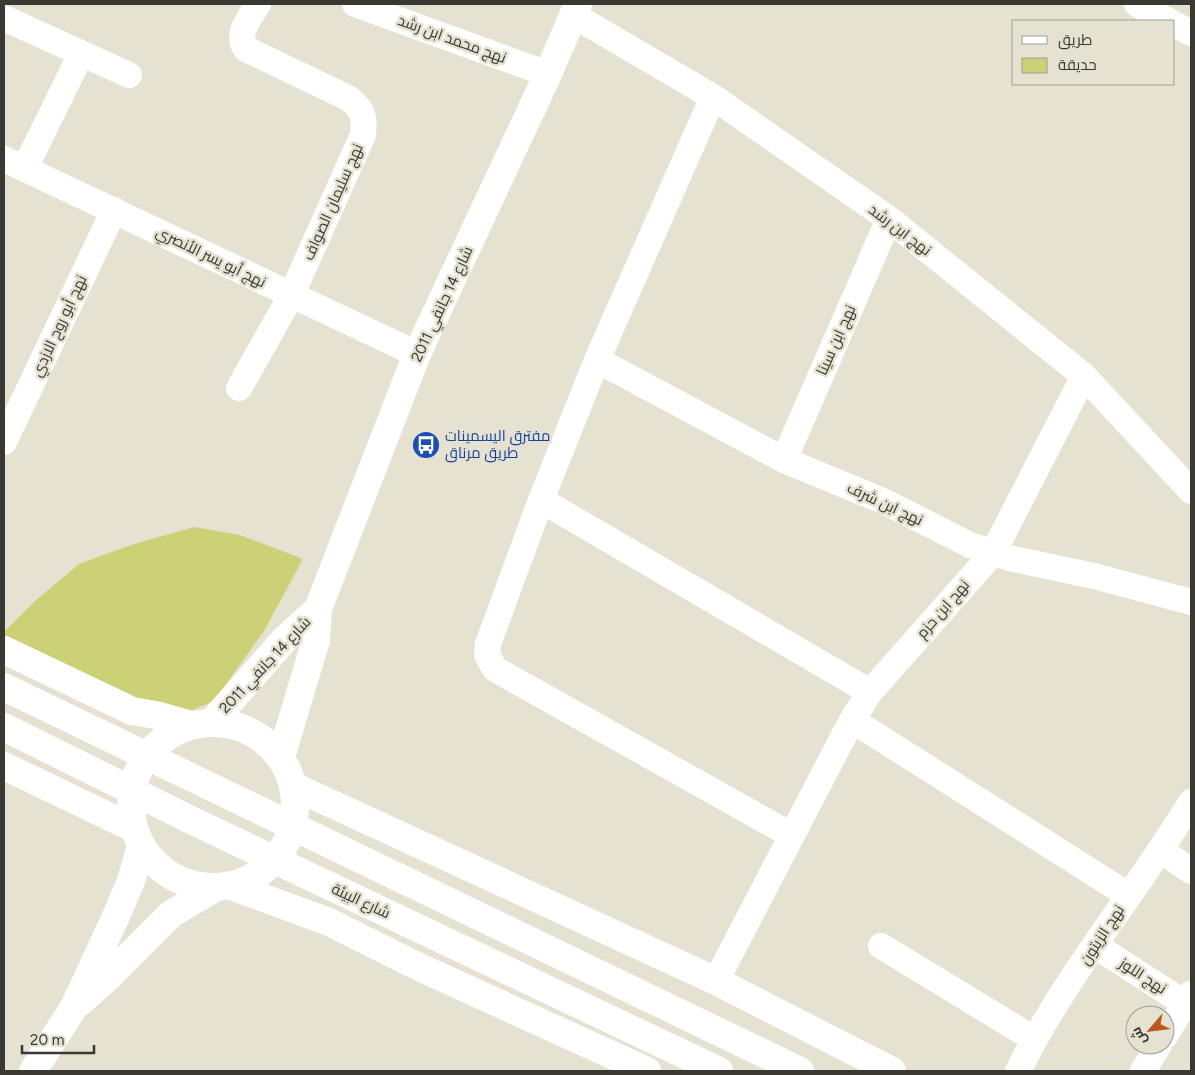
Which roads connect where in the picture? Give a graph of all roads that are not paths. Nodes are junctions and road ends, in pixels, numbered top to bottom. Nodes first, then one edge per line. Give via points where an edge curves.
1 (258, 4) edge
2 (355, 4) edge
3 (575, 9) edge
4 (1158, 13) edge
5 (4, 18) edge
6 (1170, 20) edge
7 (1175, 23) edge
8 (1191, 33) edge
9 (80, 54) junction
10 (548, 74) junction
11 (129, 75) dead end
12 (714, 97) junction
13 (14, 164) edge
14 (114, 210) junction
15 (888, 219) junction
16 (290, 296) junction
17 (418, 354) junction
18 (597, 360) junction
19 (1084, 376) junction
20 (239, 388) dead end
21 (4, 442) edge
22 (784, 460) junction
23 (1191, 491) edge
24 (541, 500) junction
25 (993, 553) junction
26 (1191, 602) edge
27 (318, 609) junction
28 (4, 650) edge
29 (4, 687) edge
30 (870, 692) junction
31 (852, 720) junction
32 (202, 723) junction
33 (4, 727) edge
34 (281, 757) junction
35 (4, 766) edge
36 (294, 786) junction
37 (1191, 802) edge
38 (791, 835) junction
39 (137, 837) junction
40 (1162, 851) junction
41 (1191, 871) edge
42 (223, 887) junction
43 (1128, 895) junction
44 (880, 946) dead end
45 (1096, 946) junction
46 (716, 981) junction
47 (1189, 1000) edge
48 (74, 1007) junction
49 (1175, 1021) edge
50 (1034, 1038) junction
51 (1153, 1055) edge
52 (33, 1071) edge
53 (647, 1071) edge
54 (719, 1071) edge
55 (800, 1071) edge
56 (892, 1071) edge
57 (1018, 1071) edge
58 (1143, 1071) edge

1 - 16 street, نهج سليمان الصواف via 241,33 241,44 348,98 359,106 364,115 363,135
2 - 10 street, نهج محمد ابن رشد
3 - 10 main road, شارع 14 جانفي 2011
3 - 12 street, نهج ابن رشد
4 - 6 street
5 - 9 street
7 - 8 street
9 - 11 street
9 - 13 street
10 - 17 main road, شارع 14 جانفي 2011
12 - 15 street, نهج ابن رشد
12 - 18 street
13 - 14 street, نهج أبو يسر الأنصري
14 - 16 street, نهج أبو يسر الأنصري
14 - 21 street, نهج أبو روح الازدي
15 - 19 street, نهج ابن رشد
15 - 22 street, نهج ابن سينا
16 - 17 street, نهج أبو يسر الأنصري
16 - 20 street
17 - 27 main road, شارع 14 جانفي 2011
18 - 22 street, نهج ابن شرف
18 - 24 street
19 - 23 street, نهج ابن رشد
19 - 25 street, نهج ابن حزم
22 - 25 street, نهج ابن شرف via 883,501 970,545
24 - 30 street
24 - 38 street via 488,644 490,664
25 - 26 street, نهج ابن شرف
25 - 30 street, نهج ابن حزم
27 - 32 main road, شارع 14 جانفي 2011 via 284,640 235,698
27 - 34 main road, شارع 14 جانفي 2011 via 316,640
28 - 32 main road via 132,711
29 - 55 main road
30 - 31 street, نهج ابن حزم
31 - 38 street, نهج ابن حزم
31 - 43 street
32 - 34 main road via 239,726 262,738
32 - 39 main road via 167,736 148,753 135,776 130,802
33 - 54 main road, شارع البيئة via 191,820
34 - 36 main road
35 - 39 main road
36 - 42 main road via 296,812 289,838 275,860 255,876
36 - 46 main road
37 - 40 street, نهج الزيتون
38 - 46 street, نهج ابن حزم
39 - 42 main road via 154,864 172,877 193,885
39 - 48 main road via 131,881
40 - 41 street
40 - 43 street, نهج الزيتون
42 - 48 main road via 172,914
42 - 53 main road via 329,922 417,966
43 - 45 street, نهج الزيتون
44 - 50 street
45 - 47 street, نهج اللوز
45 - 50 street, نهج الزيتون
46 - 56 main road
47 - 49 street
48 - 52 main road
50 - 57 street, نهج الزيتون
51 - 58 street

